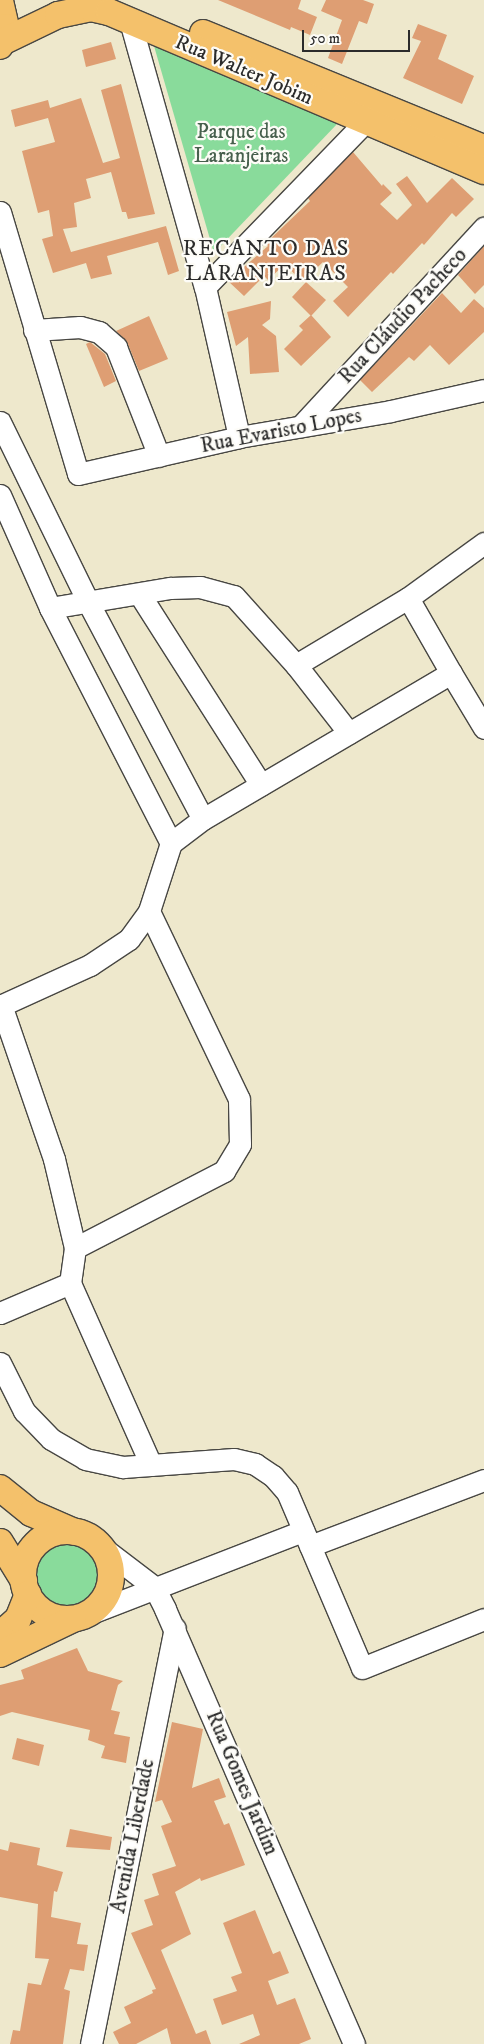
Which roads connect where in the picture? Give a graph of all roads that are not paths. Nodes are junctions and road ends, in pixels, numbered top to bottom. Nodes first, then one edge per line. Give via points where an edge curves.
1 (0, 1) edge
2 (126, 10) edge
3 (1, 44) edge
4 (366, 121) junction
5 (484, 148) edge
6 (484, 171) edge
7 (0, 212) edge
8 (484, 228) edge
9 (7, 263) edge
10 (204, 287) junction
11 (34, 330) junction
12 (484, 390) edge
13 (0, 422) edge
14 (301, 426) junction
15 (239, 437) junction
16 (159, 456) junction
17 (0, 495) edge
18 (484, 542) edge
19 (140, 595) junction
20 (408, 598) junction
21 (88, 604) junction
22 (50, 608) junction
23 (296, 665) junction
24 (451, 673) junction
25 (484, 728) edge
26 (349, 733) junction
27 (261, 785) junction
28 (203, 819) junction
29 (171, 842) junction
30 (149, 911) junction
31 (1, 1005) edge
32 (75, 1248) junction
33 (70, 1283) junction
34 (0, 1313) edge
35 (0, 1363) edge
36 (151, 1465) junction
37 (484, 1480) edge
38 (0, 1488) edge
39 (75, 1532) junction
40 (307, 1538) junction
41 (0, 1542) edge
42 (99, 1545) junction
43 (26, 1587) junction
44 (154, 1587) junction
45 (80, 1617) junction
46 (484, 1619) edge
47 (174, 1628) junction
48 (0, 1635) edge
49 (0, 1654) edge
50 (91, 2044) edge
51 (354, 2044) edge

1 - 3 main road via 6,27
2 - 3 main road, Rua Walter Jobim via 91,8 58,15
2 - 4 main road, Rua Walter Jobim
2 - 5 main road, Rua Walter Jobim
2 - 10 street
4 - 6 main road, Rua Walter Jobim
4 - 10 street
7 - 9 street
8 - 14 street, Rua Cláudio Pacheco
9 - 11 street
10 - 15 street
11 - 16 street via 80,327 99,332 116,347
11 - 16 street, Rua Evaristo Lopes via 78,474
12 - 14 street, Rua Evaristo Lopes
13 - 21 street
14 - 15 street, Rua Evaristo Lopes
15 - 16 street, Rua Evaristo Lopes
17 - 22 street
18 - 20 street
19 - 21 street
19 - 23 street via 170,588 200,587 234,596
19 - 27 street
20 - 23 street
20 - 24 street
21 - 22 street
21 - 28 street
22 - 29 street
23 - 26 street
24 - 25 street
24 - 26 street
26 - 27 street
27 - 28 street
28 - 29 street
29 - 30 street
30 - 31 street via 129,939 90,965
30 - 32 street via 239,1099 240,1144 224,1172
31 - 32 street via 54,1159
32 - 33 street
33 - 34 street
33 - 36 street
35 - 36 street via 24,1411 51,1439 85,1459 123,1467
36 - 40 street via 234,1460 255,1464 273,1476 287,1492
37 - 40 street
38 - 39 main road via 31,1513
39 - 42 main road
39 - 43 main road via 48,1535 37,1543 28,1554
40 - 44 street
40 - 46 street via 362,1668
41 - 43 main road
42 - 44 street, Rua Gomes Jardim
42 - 45 main road via 108,1557 110,1583 106,1596
43 - 45 main road via 46,1614
43 - 48 main road via 18,1619
44 - 45 street
44 - 47 street, Rua Gomes Jardim
45 - 49 main road
47 - 50 street, Avenida Liberdade
47 - 51 street, Rua Gomes Jardim

